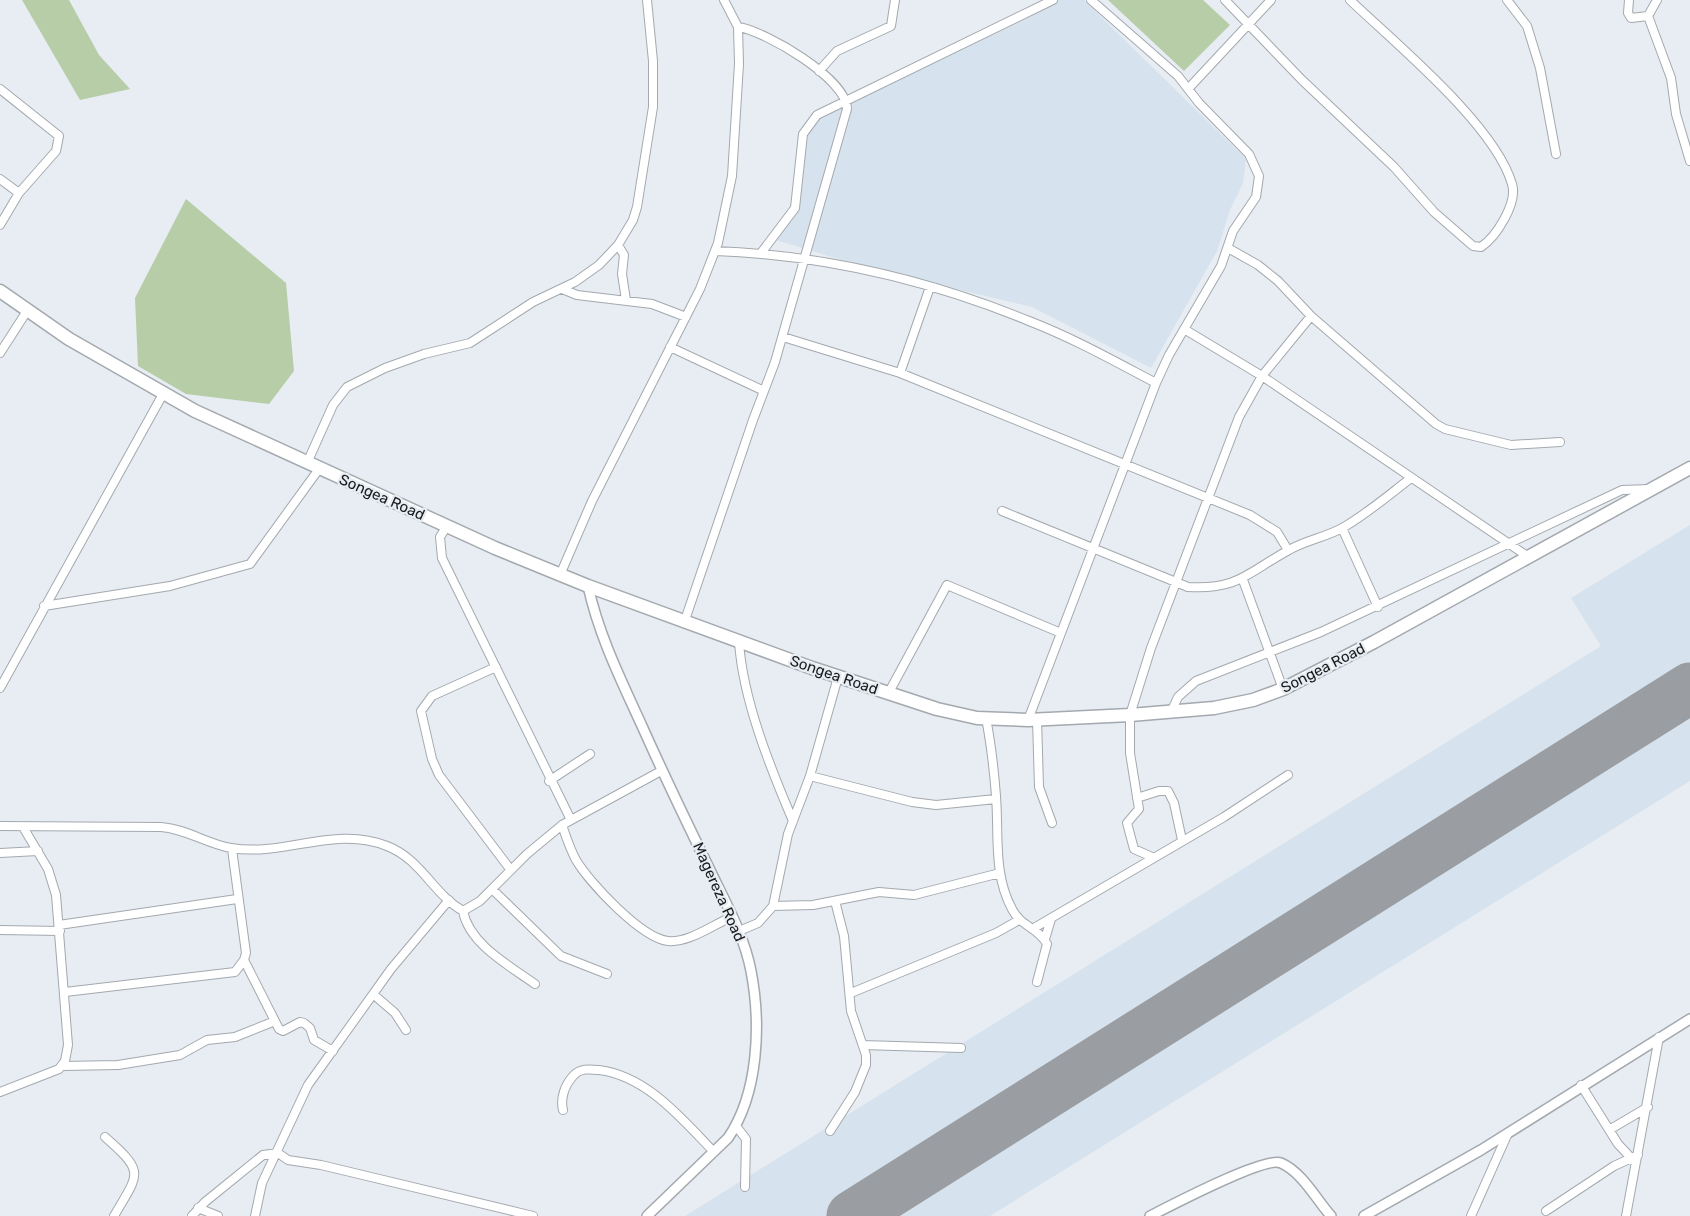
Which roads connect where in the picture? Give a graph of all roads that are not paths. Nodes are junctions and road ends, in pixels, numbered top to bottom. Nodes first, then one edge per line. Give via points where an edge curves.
1 (647, 0) edge
2 (724, 0) edge
3 (895, 0) edge
4 (1053, 0) edge
5 (1091, 0) edge
6 (1225, 0) edge
7 (1271, 0) edge
8 (1350, 0) edge
9 (1507, 0) edge
10 (1629, 0) edge
11 (1657, 0) edge
12 (1648, 16) junction
13 (1249, 22) junction
14 (738, 27) junction
15 (819, 71) junction
16 (0, 89) edge
17 (1188, 89) junction
18 (846, 99) junction
19 (1556, 154) dead end
20 (1690, 161) edge
21 (0, 179) edge
22 (19, 193) junction
23 (0, 225) edge
24 (618, 245) junction
25 (1228, 248) junction
26 (715, 251) junction
27 (761, 253) junction
28 (804, 258) junction
29 (930, 287) junction
30 (562, 289) junction
31 (0, 291) edge
32 (626, 300) junction
33 (27, 311) junction
34 (1311, 316) junction
35 (686, 317) junction
36 (1184, 328) junction
37 (783, 337) junction
38 (670, 347) junction
39 (0, 353) edge
40 (900, 374) junction
41 (1262, 376) junction
42 (1156, 383) junction
43 (764, 391) junction
44 (163, 394) junction
45 (1560, 442) dead end
46 (307, 463) junction
47 (1126, 465) junction
48 (1690, 468) edge
49 (319, 469) junction
50 (1412, 478) junction
51 (1651, 489) junction
52 (1207, 500) junction
53 (1002, 511) dead end
54 (447, 526) junction
55 (1342, 528) junction
56 (1512, 544) junction
57 (1094, 550) junction
58 (1288, 550) junction
59 (1530, 558) junction
60 (560, 575) junction
61 (1243, 580) junction
62 (1176, 582) junction
63 (588, 586) junction
64 (44, 606) junction
65 (1378, 607) junction
66 (684, 623) junction
67 (1061, 633) junction
68 (739, 642) junction
69 (1270, 653) junction
70 (496, 667) junction
71 (838, 677) junction
72 (0, 688) edge
73 (1283, 689) junction
74 (888, 694) junction
75 (1171, 712) junction
76 (1130, 715) junction
77 (986, 718) junction
78 (1033, 719) junction
79 (590, 754) dead end
80 (661, 771) junction
81 (1288, 775) dead end
82 (810, 776) junction
83 (549, 781) junction
84 (1137, 798) junction
85 (996, 799) junction
86 (571, 820) junction
87 (793, 820) junction
88 (1052, 823) dead end
89 (562, 825) junction
90 (0, 826) edge
91 (23, 827) junction
92 (1182, 840) junction
93 (232, 849) junction
94 (38, 851) junction
95 (0, 853) edge
96 (1152, 857) junction
97 (510, 869) junction
98 (1000, 873) junction
99 (492, 889) junction
100 (237, 899) junction
101 (448, 900) junction
102 (835, 902) junction
103 (773, 906) junction
104 (464, 911) junction
105 (732, 917) junction
106 (1051, 919) junction
107 (1019, 920) junction
108 (60, 928) junction
109 (1034, 928) junction
110 (0, 930) edge
111 (739, 931) junction
112 (1045, 939) junction
113 (244, 960) junction
114 (607, 974) dead end
115 (1037, 982) dead end
116 (536, 984) dead end
117 (65, 992) junction
118 (851, 993) junction
119 (373, 994) junction
120 (1690, 1019) edge
121 (274, 1021) junction
122 (406, 1030) dead end
123 (1659, 1037) junction
124 (863, 1045) junction
125 (961, 1048) dead end
126 (333, 1051) junction
127 (62, 1066) junction
128 (1581, 1085) junction
129 (0, 1092) edge
130 (1648, 1107) junction
131 (563, 1110) dead end
132 (736, 1126) junction
133 (1609, 1130) junction
134 (830, 1131) dead end
135 (1509, 1131) junction
136 (105, 1137) dead end
137 (714, 1152) junction
138 (278, 1154) junction
139 (1635, 1158) junction
140 (745, 1187) dead end
141 (198, 1209) junction
142 (1546, 1211) dead end
143 (114, 1216) edge
144 (192, 1216) edge
145 (218, 1216) edge
146 (255, 1216) edge
147 (533, 1216) edge
148 (647, 1216) edge
149 (1150, 1216) edge
150 (1331, 1216) edge
151 (1365, 1216) edge
152 (1471, 1216) edge
153 (1626, 1216) edge

1 - 24 street via 653,61 652,121 637,207
2 - 14 street
3 - 15 street via 891,26 837,51
4 - 18 street
5 - 17 street
6 - 13 street
7 - 13 street
8 - 13 street via 1459,105 1501,160 1512,184 1512,201 1494,233 1480,247 1473,246 1434,212 1413,186 1302,80
9 - 19 street via 1527,26 1540,68
10 - 12 street via 1631,18
11 - 12 street
12 - 20 street via 1671,78 1676,114
13 - 17 street
14 - 15 street via 764,35
14 - 26 street via 740,64 732,176
15 - 18 street
16 - 22 street via 59,136 56,151
17 - 25 street via 1249,154 1259,176 1256,197 1233,231
18 - 27 street via 825,109 806,128 797,169 795,208
18 - 28 street via 846,115
21 - 22 street
22 - 23 street
24 - 30 street via 590,273
24 - 32 street via 624,255
25 - 34 street via 1278,281
25 - 36 street
26 - 27 street
26 - 35 street
27 - 28 street
28 - 29 street
28 - 37 street
29 - 40 street
29 - 42 street via 1029,320
30 - 32 street via 577,295
30 - 46 street via 470,343 404,361 347,387 333,405
31 - 33 highway, Songea Road
32 - 35 street via 652,304
33 - 39 street
33 - 44 highway, Songea Road
34 - 41 street
34 - 45 street via 1424,416 1445,429 1511,445
35 - 38 street
36 - 41 street
36 - 42 street
37 - 40 street
37 - 43 street
38 - 43 street
38 - 60 street via 592,501
40 - 47 street
41 - 50 street
41 - 52 street via 1239,417
42 - 47 street
43 - 66 street
44 - 46 highway, Songea Road
44 - 64 street
46 - 49 highway, Songea Road
47 - 52 street
47 - 57 street
48 - 51 highway, Songea Road
49 - 54 highway, Songea Road
49 - 64 street via 250,564 170,586
50 - 55 street
50 - 56 street
51 - 56 street via 1622,490
51 - 59 highway, Songea Road
52 - 58 street via 1266,523
52 - 62 street
53 - 57 street
54 - 60 highway, Songea Road
54 - 70 street via 441,537 442,558
55 - 58 street
55 - 65 street
56 - 59 street
56 - 65 street
57 - 62 street
57 - 67 street
58 - 61 street
59 - 73 highway, Songea Road
60 - 63 highway, Songea Road
61 - 62 street via 1204,588
61 - 69 street
62 - 76 street
63 - 66 highway, Songea Road
63 - 80 street, Magereza Road via 603,640
64 - 72 street
65 - 69 street
66 - 68 highway, Songea Road
67 - 74 street via 947,585
67 - 78 street
68 - 71 highway, Songea Road
68 - 87 street via 746,689
69 - 73 street
69 - 75 street via 1196,681 1178,697
70 - 83 street
70 - 97 street via 432,696 422,711 439,775
71 - 74 highway, Songea Road
71 - 82 street
73 - 75 highway, Songea Road via 1253,700
74 - 77 highway, Songea Road via 957,714
75 - 76 highway, Songea Road
76 - 78 highway, Songea Road
76 - 84 street
77 - 78 highway, Songea Road
77 - 85 street
78 - 88 street via 1039,787
79 - 83 street
80 - 86 street
80 - 105 street, Magereza Road
81 - 92 street
82 - 85 street via 936,805
82 - 87 street
83 - 86 street
84 - 92 street via 1168,791
84 - 96 street via 1139,809 1127,819 1128,832 1137,852
85 - 98 street
86 - 89 street
87 - 103 street
89 - 97 street
89 - 105 street via 587,875 651,934 666,941 681,940
90 - 91 street
91 - 93 street via 169,827
91 - 94 street
92 - 96 street
93 - 100 street
93 - 101 street via 361,839 386,846 423,869
94 - 95 street
94 - 108 street via 52,880
96 - 106 street
97 - 99 street
98 - 102 street via 914,895 879,892
98 - 107 street
99 - 104 street
99 - 114 street via 561,956
100 - 108 street
100 - 113 street
101 - 104 street
101 - 119 street
102 - 103 street
102 - 118 street
103 - 111 street via 758,923
104 - 116 street via 469,929 477,938
105 - 111 street, Magereza Road
106 - 109 street
106 - 112 street
107 - 109 street
107 - 118 street
108 - 110 street
108 - 117 street
109 - 112 street
111 - 132 street, Magereza Road via 751,972 756,1029 752,1074
112 - 115 street via 1047,952
113 - 117 street via 230,973
113 - 121 street
117 - 127 street via 68,1045
118 - 124 street via 853,1021
119 - 122 street
119 - 126 street
120 - 123 street
121 - 126 street via 283,1031 304,1023 314,1040
121 - 127 street via 235,1037 207,1040 180,1055 118,1065
123 - 128 street
123 - 130 street
124 - 125 street
124 - 134 street via 864,1076
126 - 138 street via 308,1085
127 - 129 street via 46,1076
128 - 133 street
128 - 135 street
130 - 133 street
130 - 139 street
131 - 137 street via 563,1093 576,1073 585,1069 616,1074 644,1086
132 - 137 street, Magereza Road
132 - 140 street via 746,1140
133 - 139 street
135 - 151 street
135 - 152 street
136 - 143 street via 135,1173 135,1184
137 - 148 street, Magereza Road
138 - 141 street via 263,1155
138 - 146 street via 262,1183
138 - 147 street via 294,1162 321,1165
139 - 142 street
139 - 153 street
141 - 144 street
141 - 145 street
149 - 150 street via 1244,1171 1278,1161 1290,1168

